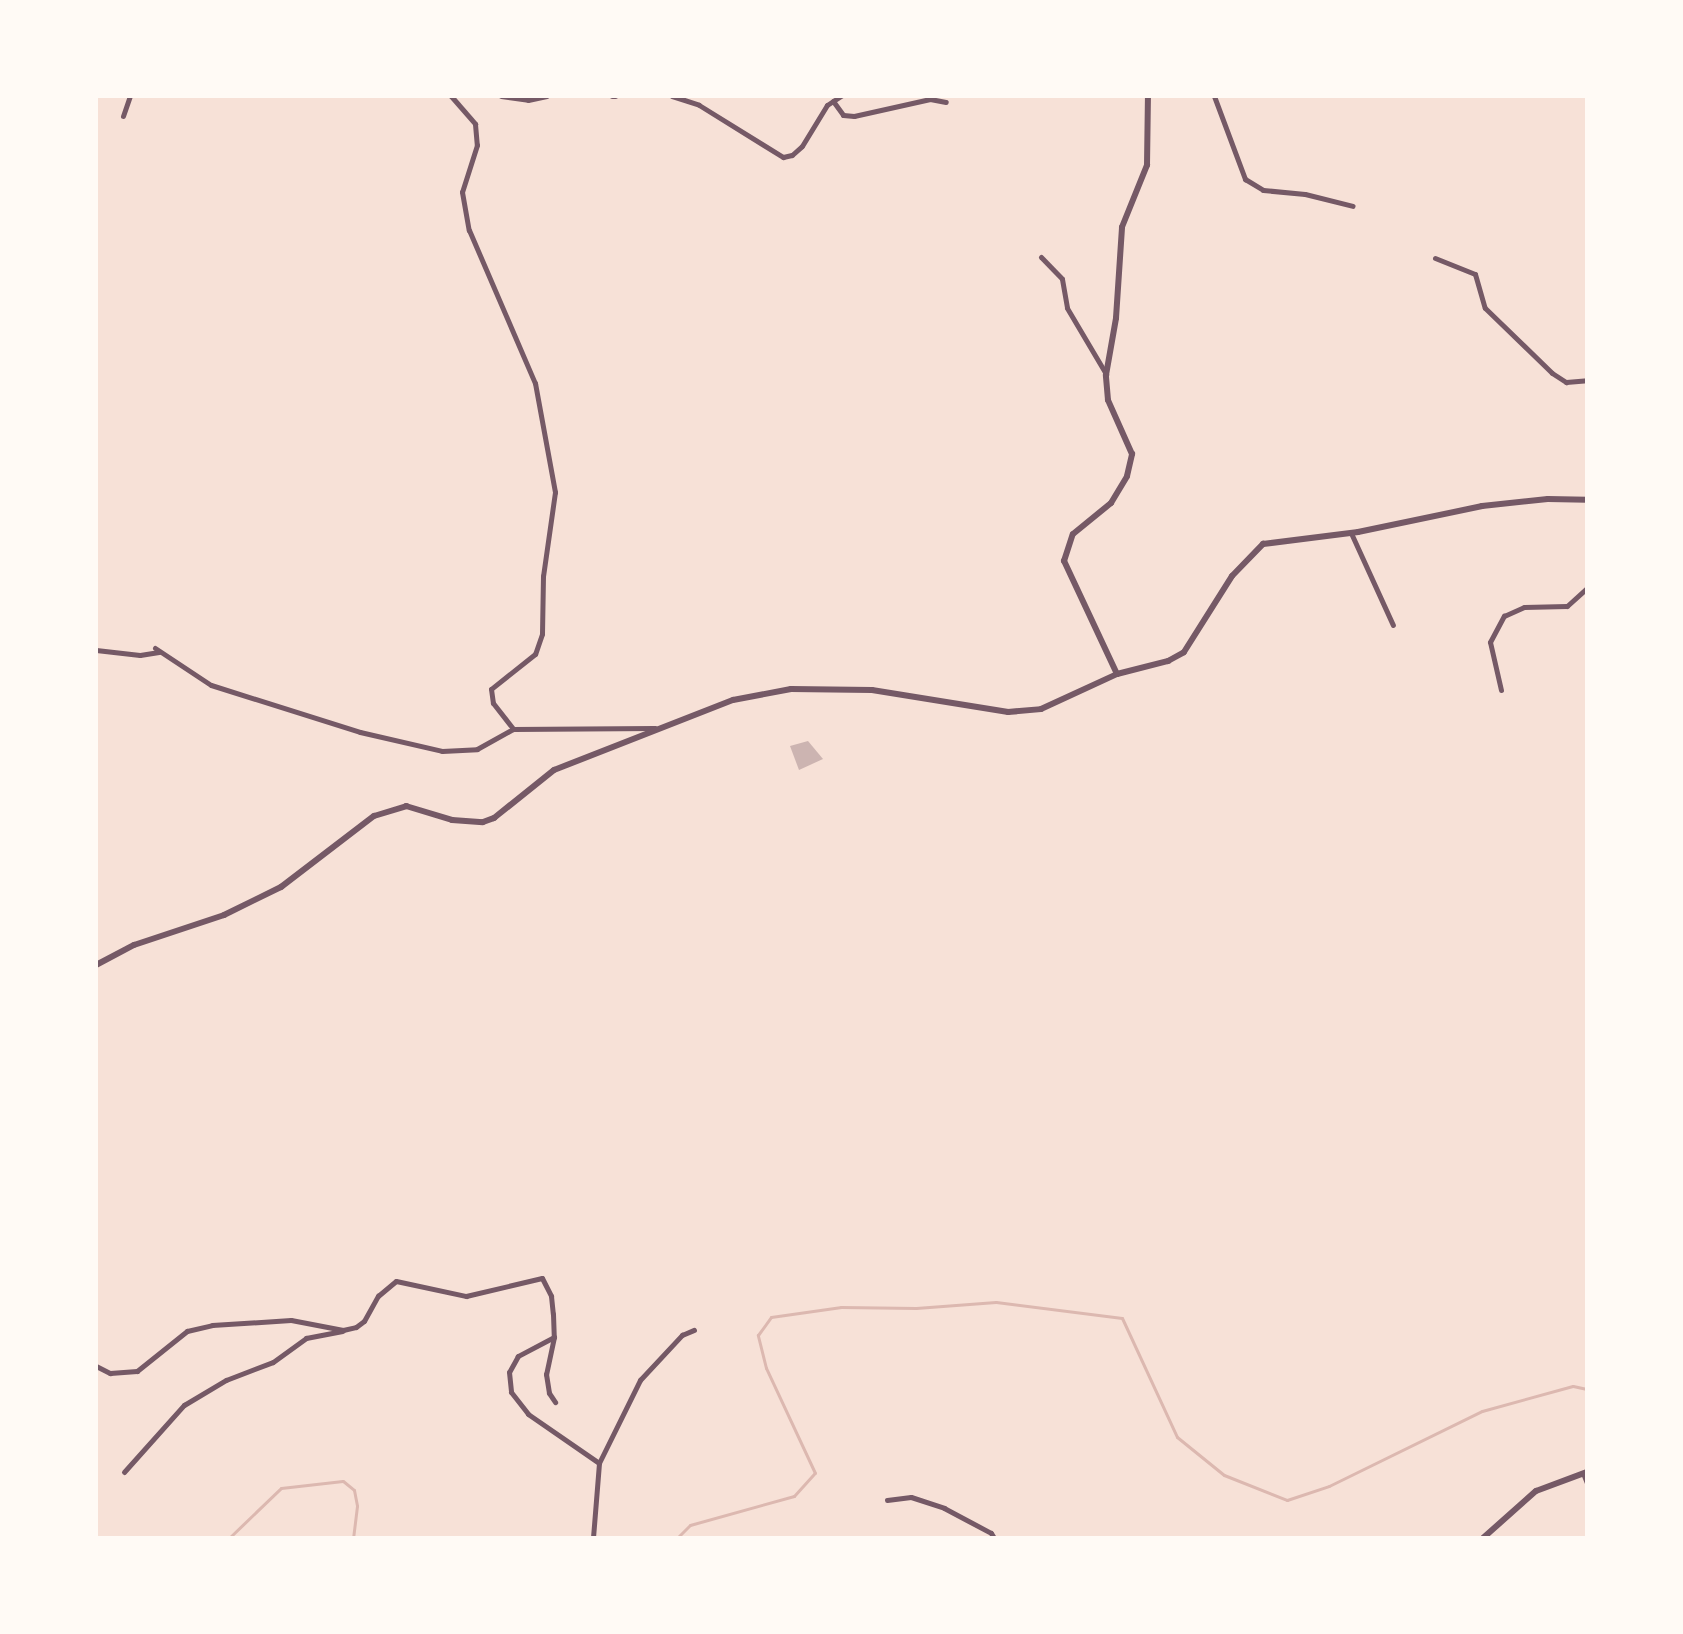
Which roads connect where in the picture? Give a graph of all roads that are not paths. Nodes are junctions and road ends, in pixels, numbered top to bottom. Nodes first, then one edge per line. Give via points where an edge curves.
1 (130, 96) edge
2 (451, 96) edge
3 (501, 96) edge
4 (547, 96) edge
5 (672, 96) edge
6 (841, 96) edge
7 (1148, 96) edge
8 (1214, 96) edge
9 (833, 101) junction
10 (946, 102) dead end
11 (123, 116) dead end
12 (1353, 206) dead end
13 (1041, 257) dead end
14 (1435, 258) dead end
15 (1106, 375) junction
16 (1587, 380) edge
17 (1587, 500) edge
18 (1351, 533) junction
19 (1587, 588) edge
20 (1393, 625) dead end
21 (96, 650) edge
22 (1117, 674) junction
23 (1501, 690) dead end
24 (655, 728) junction
25 (513, 729) junction
26 (96, 965) edge
27 (343, 1330) junction
28 (694, 1330) dead end
29 (554, 1337) junction
30 (96, 1366) edge
31 (555, 1402) dead end
32 (599, 1463) junction
33 (124, 1472) dead end
34 (1585, 1472) edge
35 (1587, 1483) edge
36 (887, 1500) dead end
37 (593, 1538) edge
38 (994, 1538) edge
39 (1483, 1538) edge

1 - 11 street
2 - 25 street via 475,124 477,145 462,192 469,230 535,383 555,492 543,576 542,634 535,654 491,689 493,703
3 - 4 street
5 - 9 street via 699,105 783,157 802,146
6 - 9 street
7 - 15 street via 1147,165 1122,227
8 - 12 street via 1245,179 1263,190
9 - 10 street via 843,115 854,116 930,99
13 - 15 street via 1062,279 1067,308
14 - 16 street via 1475,274 1485,308 1552,373 1566,382
15 - 22 street via 1108,400 1132,454 1127,476 1111,503 1073,534 1064,561
17 - 18 street via 1482,506
18 - 20 street
18 - 22 street via 1263,544 1232,576 1184,652
19 - 23 street via 1567,606 1524,607 1504,616 1490,642
21 - 25 street via 140,655 157,650 211,685 360,732 442,751 477,749
22 - 24 street via 1041,709 1008,712 872,690 791,689 733,700
24 - 25 street
24 - 26 street via 554,770 483,822 452,820 406,806 374,816 281,887
27 - 29 street via 364,1321 378,1296 396,1281 466,1296 542,1278 551,1296
27 - 30 street via 291,1320 212,1325 187,1331 137,1371 110,1373
27 - 33 street via 306,1338 273,1362 226,1380 184,1405
28 - 32 street via 682,1335 640,1380
29 - 31 street via 546,1374
29 - 32 street via 518,1356 509,1372 511,1392 528,1414
32 - 37 street
34 - 35 street
34 - 39 street via 1536,1491
36 - 38 street via 911,1497 944,1508

